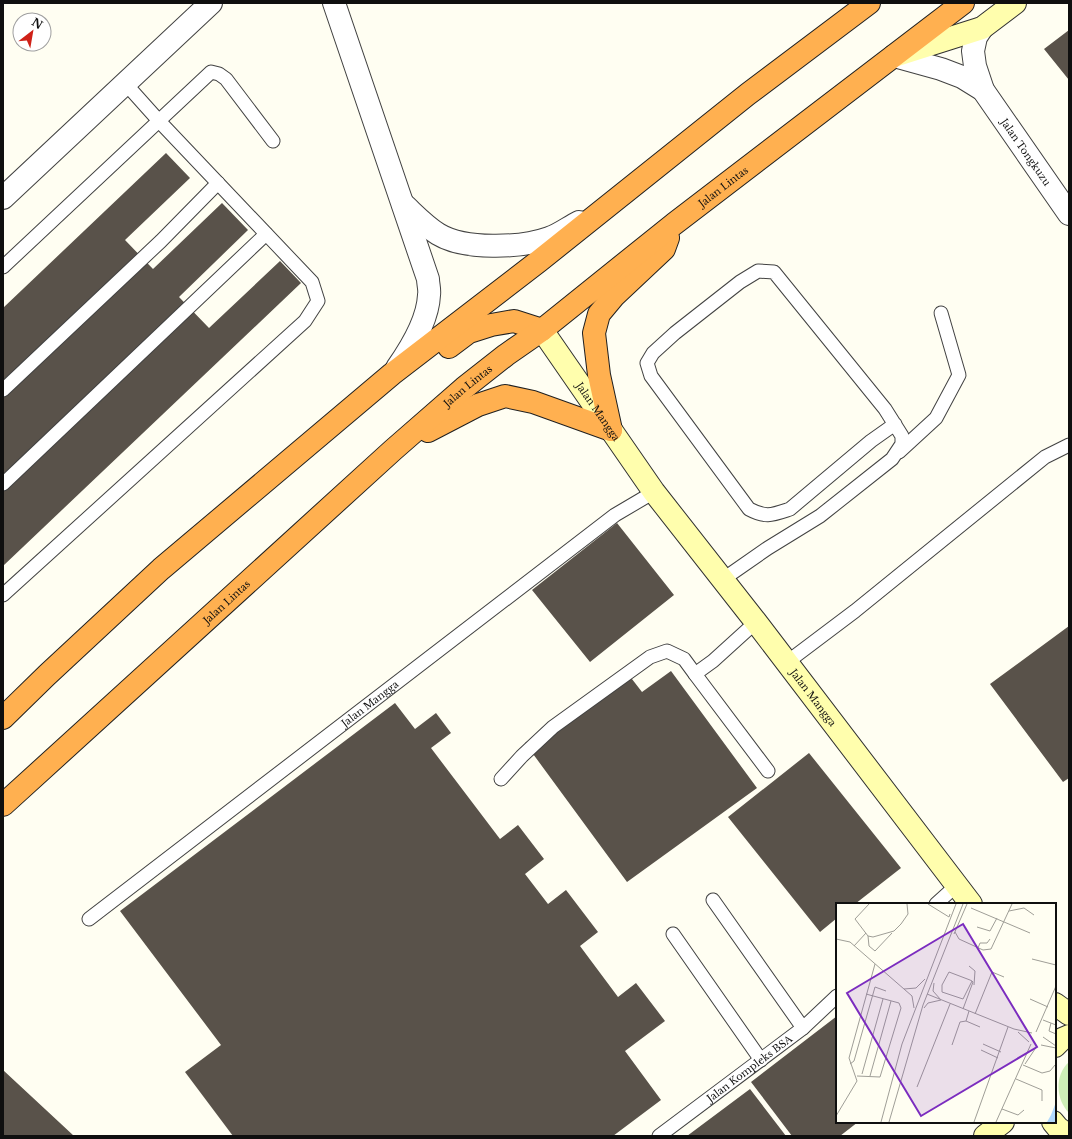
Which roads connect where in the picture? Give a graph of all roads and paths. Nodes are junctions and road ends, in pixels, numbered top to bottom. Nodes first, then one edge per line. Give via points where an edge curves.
1 (211, 3) edge
2 (334, 3) edge
3 (869, 3) edge
4 (963, 3) edge
5 (1015, 3) edge
6 (982, 28) junction
7 (894, 56) junction
8 (125, 83) junction
9 (983, 90) junction
10 (159, 121) junction
11 (273, 141) dead end
12 (218, 183) junction
13 (3, 198) edge
14 (401, 201) junction
15 (600, 212) junction
16 (1069, 214) edge
17 (674, 224) junction
18 (266, 234) junction
19 (3, 267) edge
20 (941, 313) dead end
21 (542, 330) junction
22 (392, 374) junction
23 (3, 390) edge
24 (895, 424) junction
25 (611, 430) junction
26 (315, 440) junction
27 (1069, 445) edge
28 (393, 450) junction
29 (892, 459) junction
30 (3, 484) edge
31 (654, 492) junction
32 (722, 580) junction
33 (3, 595) edge
34 (756, 622) junction
35 (786, 663) junction
36 (695, 674) junction
37 (3, 718) edge
38 (768, 771) dead end
39 (500, 779) dead end
40 (3, 805) edge
41 (957, 885) junction
42 (713, 900) dead end
43 (937, 903) edge
44 (971, 903) edge
45 (89, 919) dead end
46 (673, 934) dead end
47 (836, 997) edge
48 (1056, 1005) edge
49 (1069, 1014) edge
50 (803, 1028) junction
51 (1069, 1036) edge
52 (1056, 1045) edge
53 (761, 1060) junction
54 (1002, 1123) edge
55 (1054, 1123) edge
56 (659, 1136) edge
57 (985, 1136) edge
58 (1069, 1136) edge

1 - 8 street
2 - 14 street
3 - 15 highway via 748,94
4 - 7 highway, Jalan Lintas
5 - 6 street
6 - 7 street
6 - 9 street, Jalan Tongkuzu via 976,37 973,51
7 - 9 street, Jalan Tongkuzu via 962,77
7 - 17 highway, Jalan Lintas
8 - 10 lane
8 - 13 street
9 - 16 street, Jalan Tongkuzu
10 - 11 lane via 211,72 226,79
10 - 12 lane
10 - 19 lane
12 - 18 lane
12 - 23 lane via 155,247
14 - 15 street via 438,235 459,243 486,246 519,244 549,238
14 - 22 street via 428,279 429,294 428,307 414,344
15 - 22 highway
17 - 21 highway, Jalan Lintas
17 - 25 highway via 664,249 614,296 599,314 594,333 599,375
18 - 30 lane
18 - 33 lane via 312,282 318,301 305,321
20 - 29 lane via 959,375 936,418
21 - 25 street, Jalan Mangga
21 - 26 highway via 514,321 469,332
21 - 28 highway, Jalan Lintas via 464,388
22 - 26 highway
24 - 24 lane via 853,368 774,272 758,271 740,282 675,333 653,353 647,363 651,376 744,503 760,515 790,509
24 - 29 lane via 902,436 902,444
25 - 28 highway via 533,402 505,396 478,405
25 - 31 street, Jalan Mangga
26 - 37 highway via 161,569
27 - 35 lane via 1044,457 855,611
28 - 40 highway, Jalan Lintas
29 - 32 lane via 820,516
31 - 32 street, Jalan Mangga
31 - 45 lane, Jalan Mangga via 615,515
32 - 34 street, Jalan Mangga
34 - 35 street, Jalan Mangga
34 - 36 lane
35 - 41 street, Jalan Mangga
36 - 38 lane
36 - 39 lane via 684,659 667,651 650,657 553,728
41 - 43 lane
41 - 44 street, Jalan Mangga
42 - 50 lane
46 - 53 lane
47 - 50 lane, Jalan Kompleks BSA
48 - 49 street
50 - 53 lane, Jalan Kompleks BSA
51 - 52 street
53 - 56 lane, Jalan Kompleks BSA
54 - 57 street
55 - 58 street

